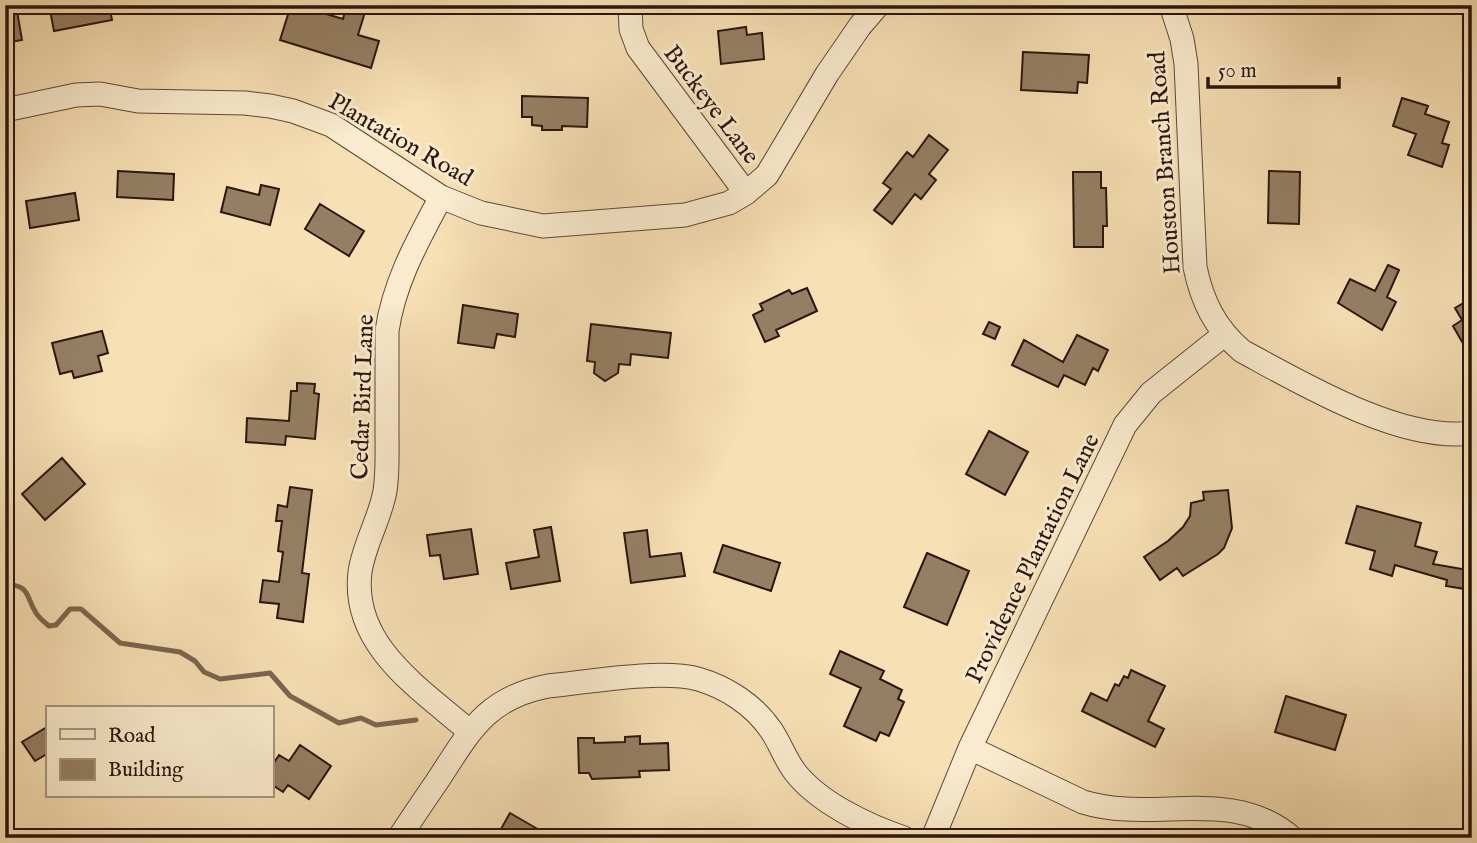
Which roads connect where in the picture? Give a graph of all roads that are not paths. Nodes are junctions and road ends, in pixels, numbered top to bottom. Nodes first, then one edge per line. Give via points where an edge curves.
1 (630, 5) edge
2 (878, 5) edge
3 (1171, 5) edge
4 (5, 110) edge
5 (746, 193) junction
6 (441, 197) junction
7 (1225, 334) junction
8 (1472, 433) edge
9 (469, 731) junction
10 (970, 748) junction
11 (398, 838) edge
12 (904, 838) edge
13 (933, 838) edge
14 (1292, 838) edge

1 - 5 street, Buckeye Lane via 638,48
2 - 5 street, Plantation Road via 827,74 775,164
3 - 7 street, Houston Branch Road via 1186,64 1195,267 1206,306
4 - 6 street, Plantation Road via 100,94 138,101 245,103 293,111 351,136
5 - 6 street, Plantation Road via 729,204 685,215 543,226 481,213
6 - 9 street, Cedar Bird Lane via 411,254 391,306 385,488 368,538 360,585 364,620 382,651
7 - 8 street, Houston Branch Road via 1242,351 1384,420 1426,433
7 - 10 street, Providence Plantation Lane via 1151,393 1125,425
9 - 11 street
9 - 12 street via 488,712 529,689 663,675 697,678 724,688 757,713 796,773 819,794 850,815
10 - 13 street, Providence Plantation Lane
10 - 14 street via 1083,802 1132,811 1230,809 1259,816

